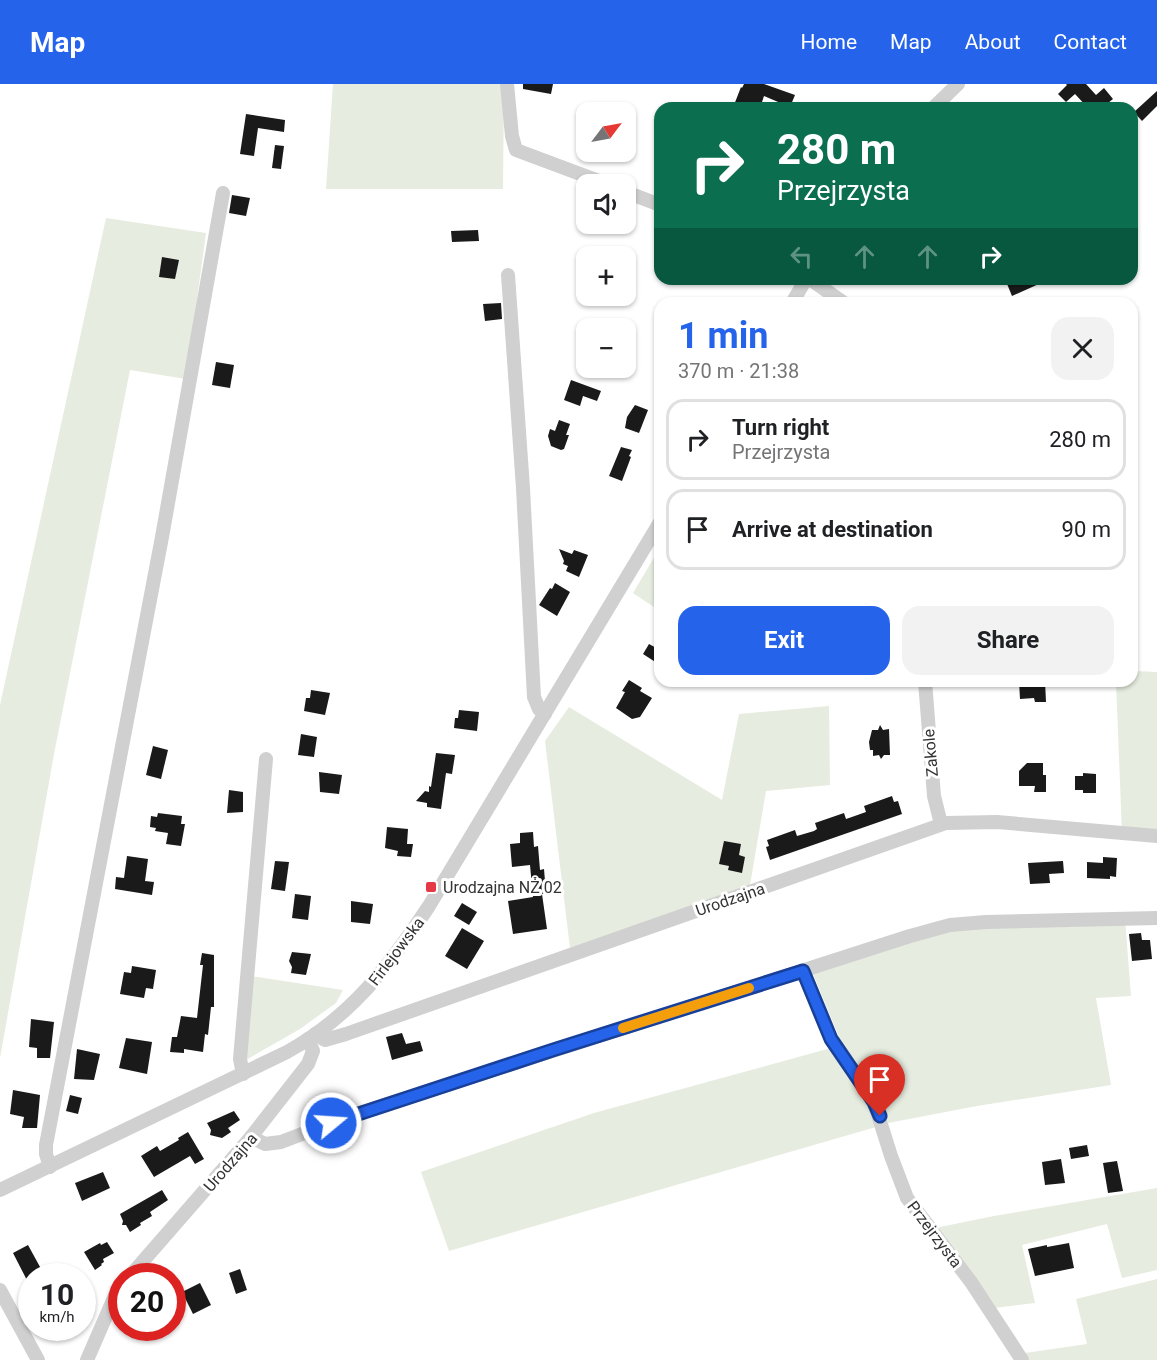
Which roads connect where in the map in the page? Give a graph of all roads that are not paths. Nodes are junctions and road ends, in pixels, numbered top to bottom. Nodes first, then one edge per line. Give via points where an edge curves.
1 (507, 84) edge
2 (958, 84) edge
3 (939, 102) edge
4 (580, 174) edge
5 (223, 193) dead end
6 (636, 196) edge
7 (654, 203) edge
8 (507, 275) dead end
9 (817, 285) edge
10 (835, 297) edge
11 (654, 532) edge
12 (925, 687) edge
13 (545, 714) junction
14 (266, 759) dead end
15 (941, 825) junction
16 (1157, 836) edge
17 (1157, 918) edge
18 (803, 971) junction
19 (312, 1037) junction
20 (243, 1074) junction
21 (251, 1137) junction
22 (50, 1167) junction
23 (0, 1190) edge
24 (141, 1263) edge
25 (0, 1290) edge
26 (108, 1312) edge
27 (38, 1360) edge
28 (87, 1360) edge
29 (1022, 1360) edge

1 - 4 street via 516,150
2 - 3 street
5 - 22 street via 46,1145
6 - 7 street
8 - 13 street via 524,488 534,697
9 - 10 street
11 - 13 street, Firlejowska
12 - 15 street, Zakole via 932,780
13 - 19 street, Firlejowska via 399,952 358,999
14 - 20 street via 240,1059
15 - 16 street, Urodzajna via 997,822
15 - 19 street, Urodzajna via 346,1034 325,1040
17 - 18 street via 950,925
18 - 21 street via 281,1142 265,1144
18 - 29 street, Przejrzysta via 831,1039 874,1102 907,1198
19 - 20 street, Firlejowska
19 - 21 street, Urodzajna via 313,1051 308,1064
20 - 22 street, Firlejowska
21 - 24 street, Urodzajna
22 - 23 street, Firlejowska
25 - 27 street
26 - 28 street

